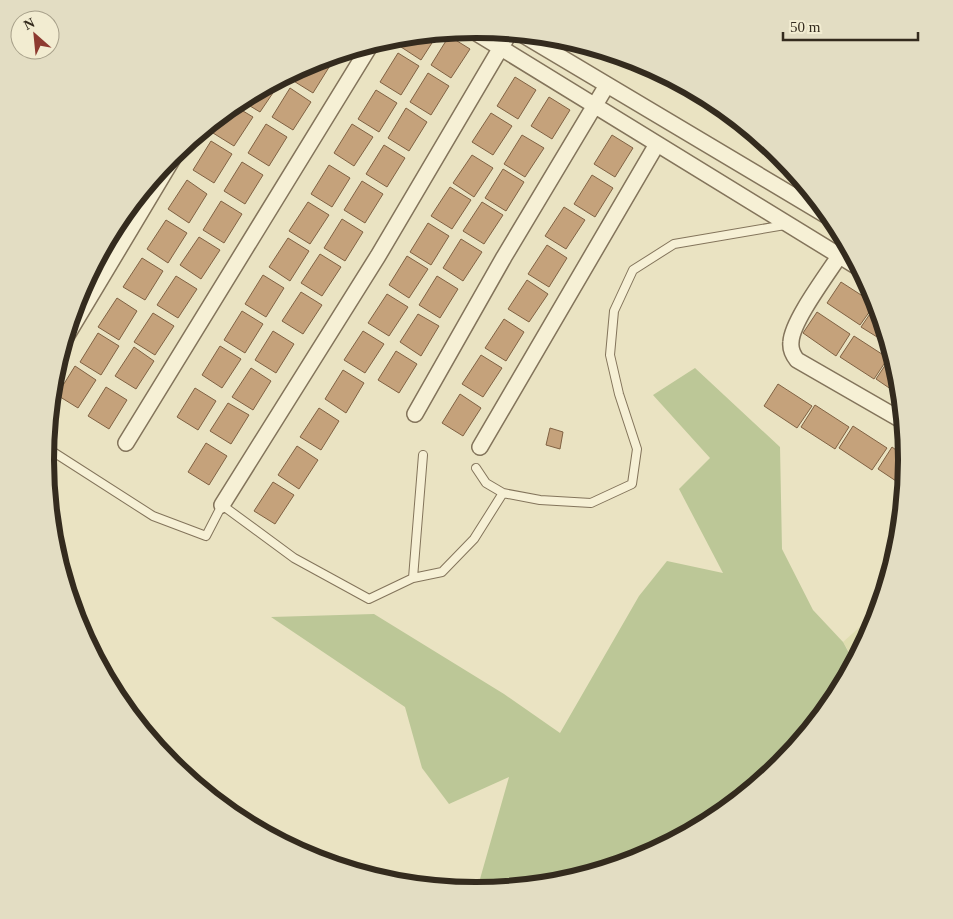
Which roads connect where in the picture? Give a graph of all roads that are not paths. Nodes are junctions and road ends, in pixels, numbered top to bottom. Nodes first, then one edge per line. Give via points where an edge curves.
1 (484, 38) edge
2 (506, 38) edge
3 (534, 41) edge
4 (499, 48) junction
5 (366, 52) edge
6 (606, 85) junction
7 (596, 106) junction
8 (657, 144) junction
9 (160, 179) edge
10 (815, 209) edge
11 (787, 225) junction
12 (843, 251) edge
13 (840, 257) junction
14 (849, 262) edge
15 (82, 311) edge
16 (415, 414) dead end
17 (896, 417) edge
18 (126, 444) dead end
19 (480, 447) dead end
20 (54, 453) edge
21 (423, 455) dead end
22 (476, 468) dead end
23 (503, 493) junction
24 (222, 505) junction
25 (413, 578) junction

1 - 4 street
2 - 4 street
3 - 6 street
4 - 7 street
4 - 24 street via 378,256
5 - 18 street
6 - 7 street
6 - 10 street
7 - 8 street
7 - 16 street via 504,257
8 - 11 street
8 - 19 street
9 - 15 street
11 - 13 street
11 - 23 lane via 674,244 633,270 614,311 610,356 637,448 632,484 591,503 540,500
12 - 13 street
13 - 14 street
13 - 17 street via 798,323 791,341 792,353 797,360
20 - 24 lane via 153,516 206,536
21 - 25 lane
22 - 23 lane via 486,483
23 - 25 lane via 474,539 442,572
24 - 25 lane via 294,558 369,599

